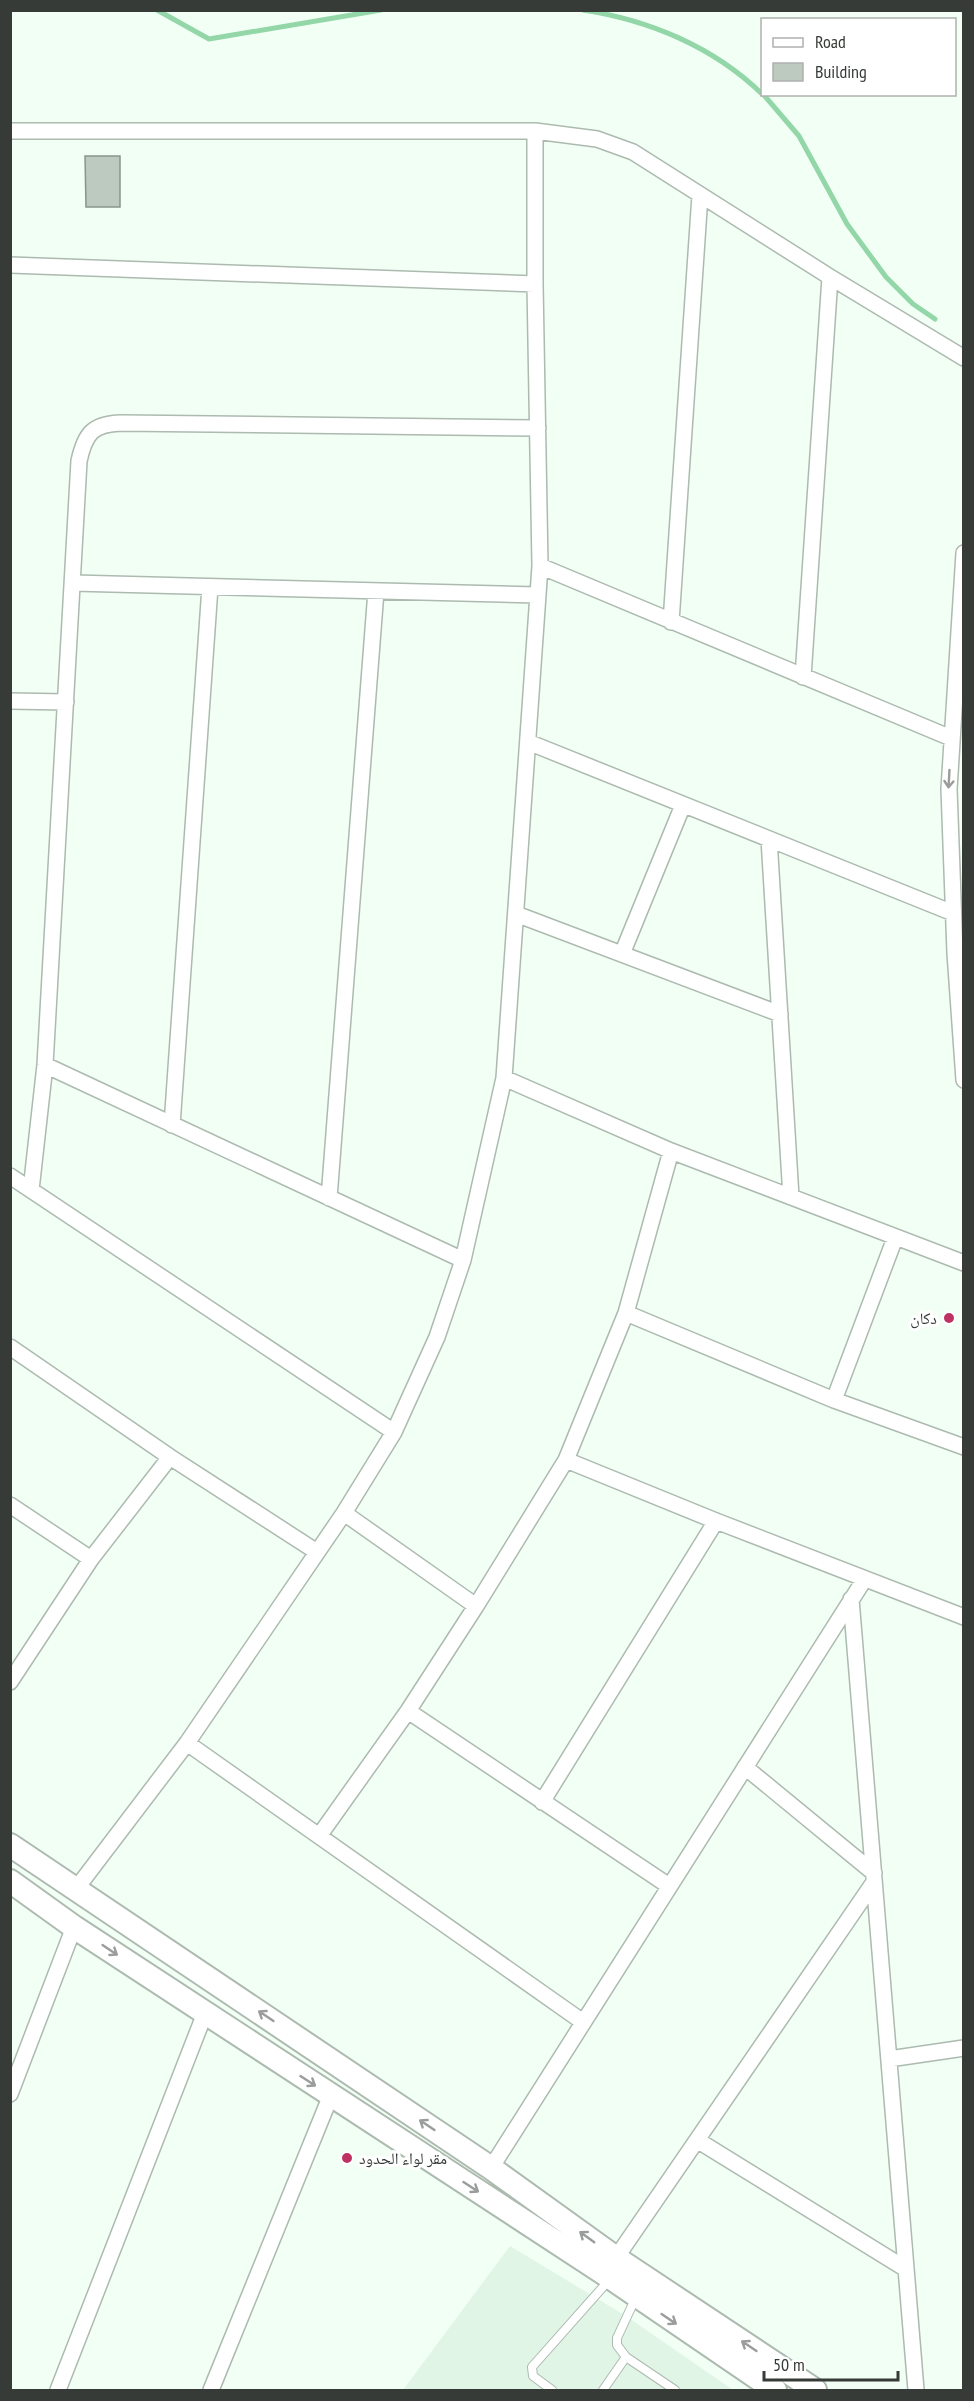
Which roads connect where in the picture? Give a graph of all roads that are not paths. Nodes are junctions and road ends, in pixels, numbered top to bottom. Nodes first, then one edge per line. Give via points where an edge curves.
1 (10, 131) edge
2 (535, 131) junction
3 (700, 195) junction
4 (10, 265) edge
5 (830, 277) junction
6 (535, 284) junction
7 (963, 358) edge
8 (538, 428) junction
9 (963, 553) edge
10 (540, 566) junction
11 (73, 583) junction
12 (210, 587) junction
13 (376, 591) junction
14 (537, 595) junction
15 (671, 622) junction
16 (803, 677) junction
17 (10, 701) edge
18 (66, 702) junction
19 (951, 738) junction
20 (528, 742) junction
21 (683, 805) junction
22 (769, 839) junction
23 (953, 913) junction
24 (516, 914) junction
25 (622, 954) junction
26 (780, 1014) junction
27 (45, 1065) junction
28 (504, 1078) junction
29 (963, 1080) edge
30 (172, 1125) junction
31 (671, 1151) junction
32 (10, 1176) edge
33 (31, 1190) junction
34 (791, 1197) junction
35 (329, 1198) junction
36 (896, 1238) junction
37 (463, 1260) junction
38 (963, 1263) edge
39 (626, 1313) junction
40 (10, 1347) edge
41 (834, 1400) junction
42 (394, 1432) junction
43 (963, 1446) edge
44 (170, 1457) junction
45 (566, 1460) junction
46 (10, 1505) edge
47 (344, 1513) junction
48 (716, 1521) junction
49 (317, 1552) junction
50 (91, 1559) junction
51 (864, 1580) junction
52 (851, 1599) junction
53 (476, 1606) junction
54 (963, 1617) edge
55 (12, 1675) edge
56 (408, 1711) junction
57 (187, 1743) junction
58 (745, 1767) junction
59 (542, 1802) junction
60 (319, 1836) junction
61 (10, 1845) edge
62 (874, 1877) junction
63 (10, 1881) edge
64 (669, 1886) junction
65 (76, 1889) junction
66 (74, 1926) junction
67 (205, 2013) junction
68 (584, 2022) junction
69 (963, 2048) edge
70 (889, 2059) junction
71 (15, 2067) edge
72 (10, 2094) edge
73 (331, 2095) junction
74 (697, 2140) junction
75 (491, 2168) junction
76 (613, 2268) junction
77 (906, 2269) junction
78 (636, 2297) junction
79 (626, 2357) junction
80 (58, 2391) edge
81 (211, 2391) edge
82 (552, 2391) edge
83 (603, 2391) edge
84 (675, 2391) edge
85 (775, 2391) edge
86 (815, 2391) edge
87 (916, 2391) edge

1 - 2 street
2 - 3 street via 574,134 615,144
2 - 6 street
3 - 5 street
3 - 15 street
4 - 6 street
5 - 7 street
5 - 16 street
6 - 8 street
8 - 10 street
8 - 11 street via 104,424 89,433 79,461
9 - 19 street
10 - 14 street
10 - 15 street
11 - 12 street
11 - 18 street
12 - 13 street
12 - 30 street
13 - 14 street
13 - 35 street
14 - 20 street
15 - 16 street
16 - 19 street
17 - 18 street
18 - 27 street
19 -> 23 street
20 - 21 street
20 - 24 street
21 - 22 street
21 - 25 street
22 - 23 street
22 - 26 street
23 - 29 street
24 - 25 street
24 - 28 street
25 - 26 street
26 - 34 street
27 - 30 street
27 - 33 street
28 - 31 street
28 - 37 street
30 - 35 street
31 - 34 street
31 - 39 street
32 - 33 street
33 - 42 street
34 - 36 street
35 - 37 street
36 - 38 street
36 - 41 street
37 - 42 street via 437,1337
39 - 41 street
39 - 45 street
40 - 44 street
41 - 43 street
42 - 47 street
44 - 49 street
44 - 50 street
45 - 48 street
45 - 53 street
46 - 50 street
47 - 49 street
47 - 53 street
48 - 51 street
48 - 59 street
49 - 57 street
50 - 55 street
51 - 52 street
51 - 54 street
52 - 58 street
52 - 62 street
53 - 56 street
56 - 59 street
56 - 60 street
57 - 60 street
57 - 65 street
58 - 62 street
58 - 64 street
59 - 64 street
60 - 68 street
61 - 65 street
62 - 70 street
62 - 74 street
63 - 66 street
64 - 68 street
75 -> 65 street
66 -> 67 street
66 - 71 street
67 -> 73 street
67 - 80 street
68 - 75 street
69 - 70 street
70 - 77 street
71 - 72 street
73 -> 76 street
73 - 81 street
74 - 76 street
74 - 77 street
76 -> 75 street
76 - 78 street
76 - 82 lane via 532,2367 533,2376
86 -> 76 street
77 - 87 street
78 - 79 lane via 617,2338
78 -> 85 street
79 - 83 lane
79 - 84 lane

